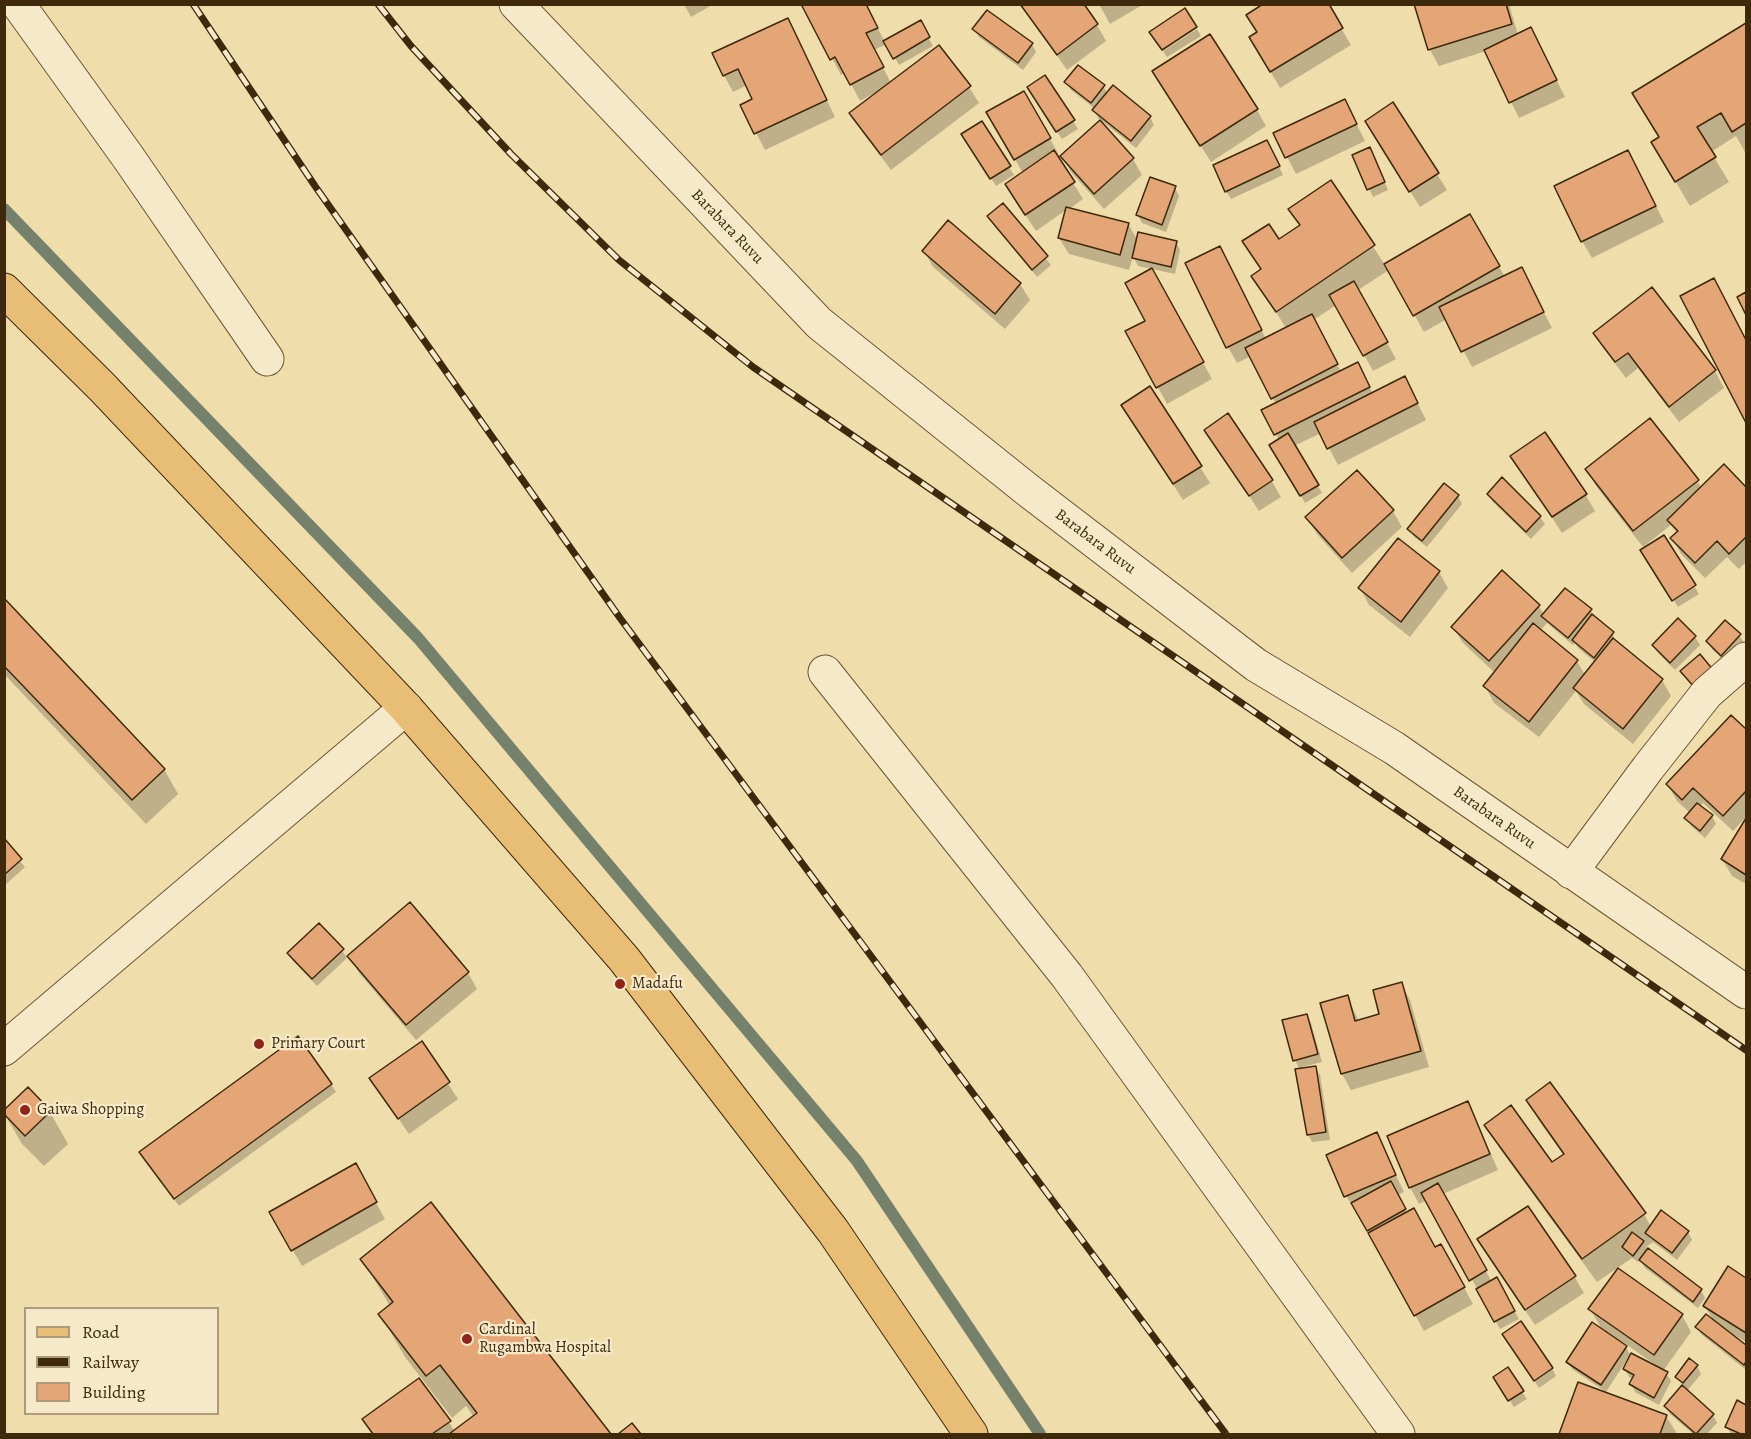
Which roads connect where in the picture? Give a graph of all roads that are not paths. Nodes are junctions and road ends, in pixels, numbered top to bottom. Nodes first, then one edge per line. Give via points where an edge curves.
1 (18, 4) edge
2 (516, 4) edge
3 (4, 290) edge
4 (267, 359) dead end
5 (1746, 659) edge
6 (825, 672) dead end
7 (406, 708) junction
8 (1571, 872) junction
9 (1746, 992) edge
10 (4, 1049) edge
11 (970, 1434) edge
12 (1398, 1434) edge

1 - 4 street
2 - 8 street, Barabara Ruvu via 819,323 1256,665 1394,748
3 - 7 main road via 102,387
5 - 8 street via 1707,693
6 - 12 street via 1067,976
7 - 10 street
7 - 11 main road via 624,959 833,1231
8 - 9 street, Barabara Ruvu

